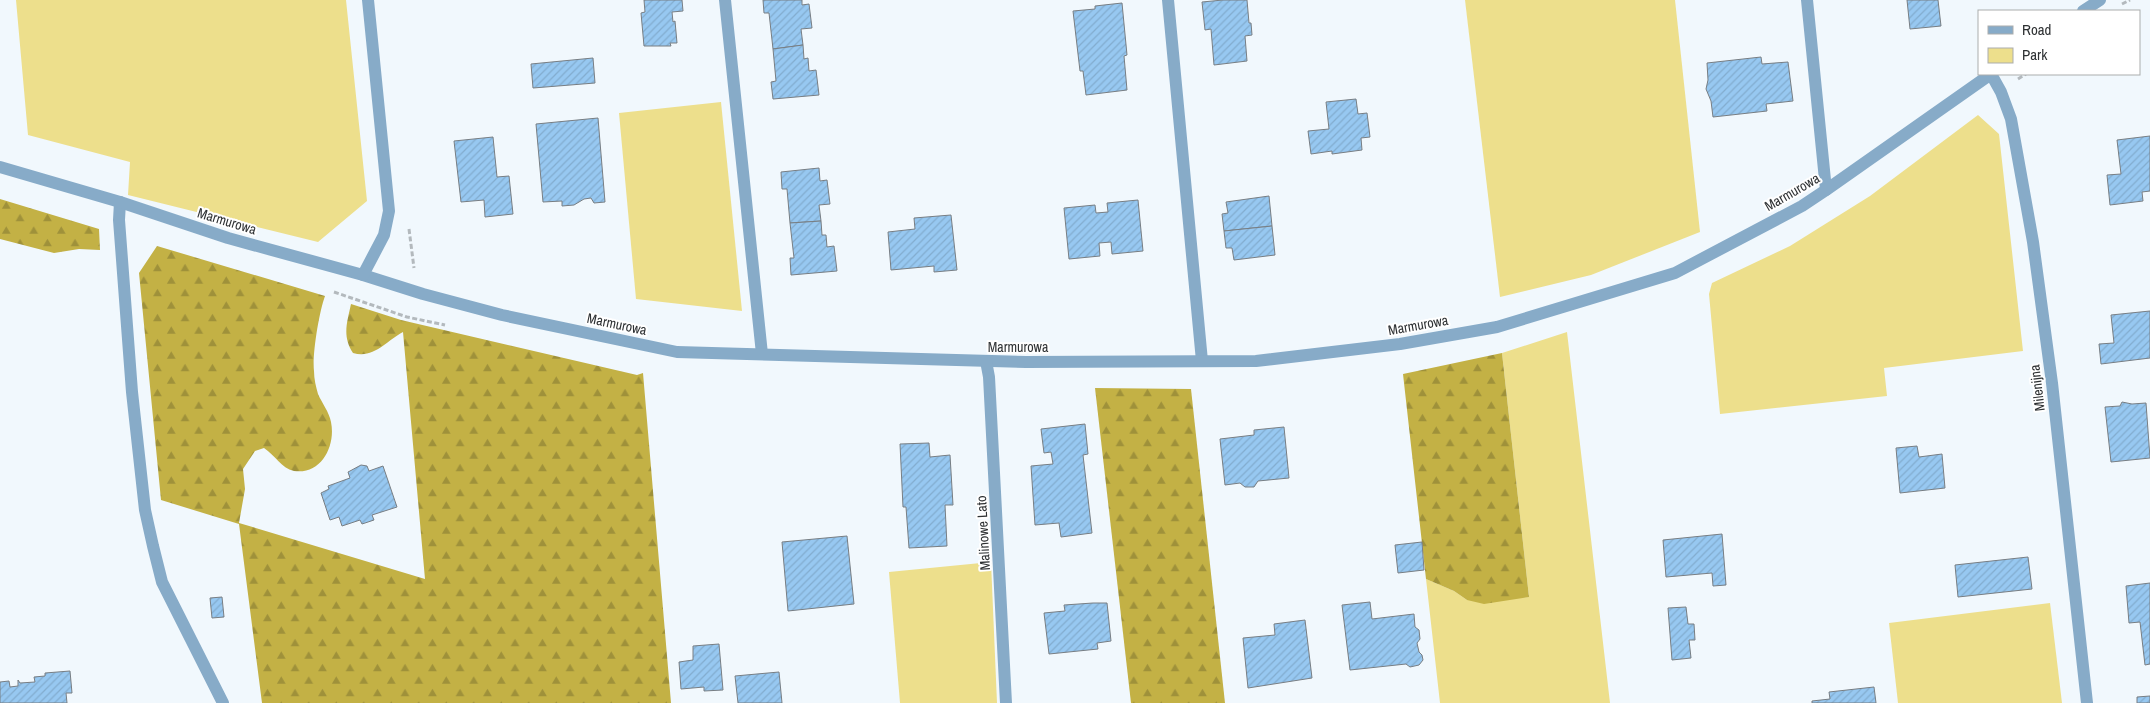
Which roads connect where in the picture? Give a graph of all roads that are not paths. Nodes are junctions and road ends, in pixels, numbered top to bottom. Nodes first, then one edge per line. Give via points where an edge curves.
1 (368, 0) edge
2 (725, 0) edge
3 (1168, 0) edge
4 (1807, 0) edge
5 (2100, 0) edge
6 (2085, 10) edge
7 (1990, 75) edge
8 (1992, 75) edge
9 (0, 167) edge
10 (1826, 190) junction
11 (120, 202) junction
12 (363, 275) junction
13 (762, 354) junction
14 (986, 361) junction
15 (1202, 361) junction
16 (223, 703) edge
17 (1006, 703) edge
18 (2087, 703) edge

1 - 12 street via 389,211 384,235
2 - 13 street
3 - 15 street
4 - 10 street
5 - 6 street
7 - 10 street, Marmurowa
8 - 18 street, Milenijna via 2011,119 2033,242
9 - 11 street, Marmurowa
10 - 15 street, Marmurowa via 1675,273 1496,327 1298,358
11 - 12 street, Marmurowa via 228,238
11 - 16 street via 132,392 145,510 162,582
12 - 13 street, Marmurowa via 502,315 677,352
13 - 14 street, Marmurowa
14 - 15 street, Marmurowa
14 - 17 street, Malinowe Lato via 990,377

